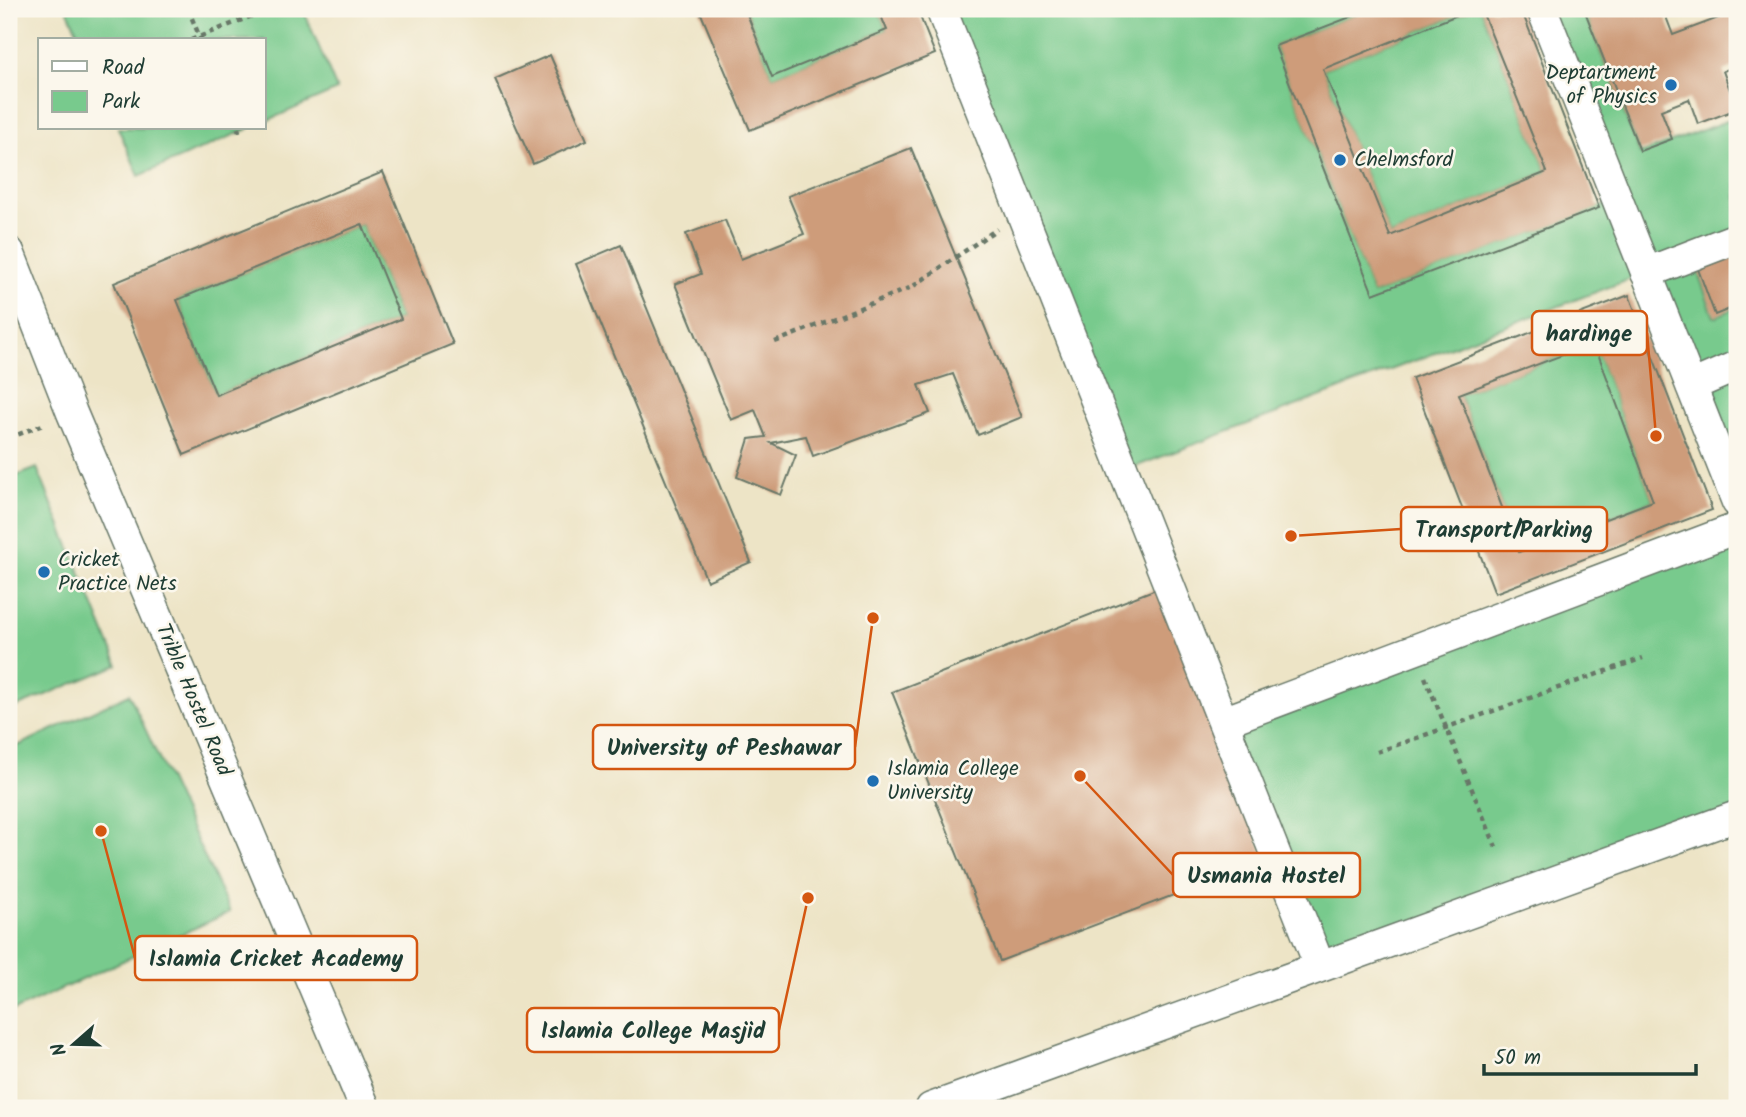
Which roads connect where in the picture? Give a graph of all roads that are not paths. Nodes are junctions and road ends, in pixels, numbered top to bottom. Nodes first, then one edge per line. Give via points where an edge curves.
1 (941, 9) edge
2 (1542, 9) edge
3 (1737, 237) edge
4 (9, 252) edge
5 (1646, 273) junction
6 (1737, 366) edge
7 (1691, 386) junction
8 (1737, 502) edge
9 (1737, 528) edge
10 (1223, 722) junction
11 (1737, 816) edge
12 (1320, 967) junction
13 (365, 1108) edge
14 (931, 1108) edge

1 - 10 street
2 - 5 street
3 - 5 street
4 - 13 street, Trible Hostel Road via 72,413
5 - 7 street
6 - 7 street
7 - 8 street
9 - 10 street
10 - 12 street
11 - 12 street
12 - 14 street

